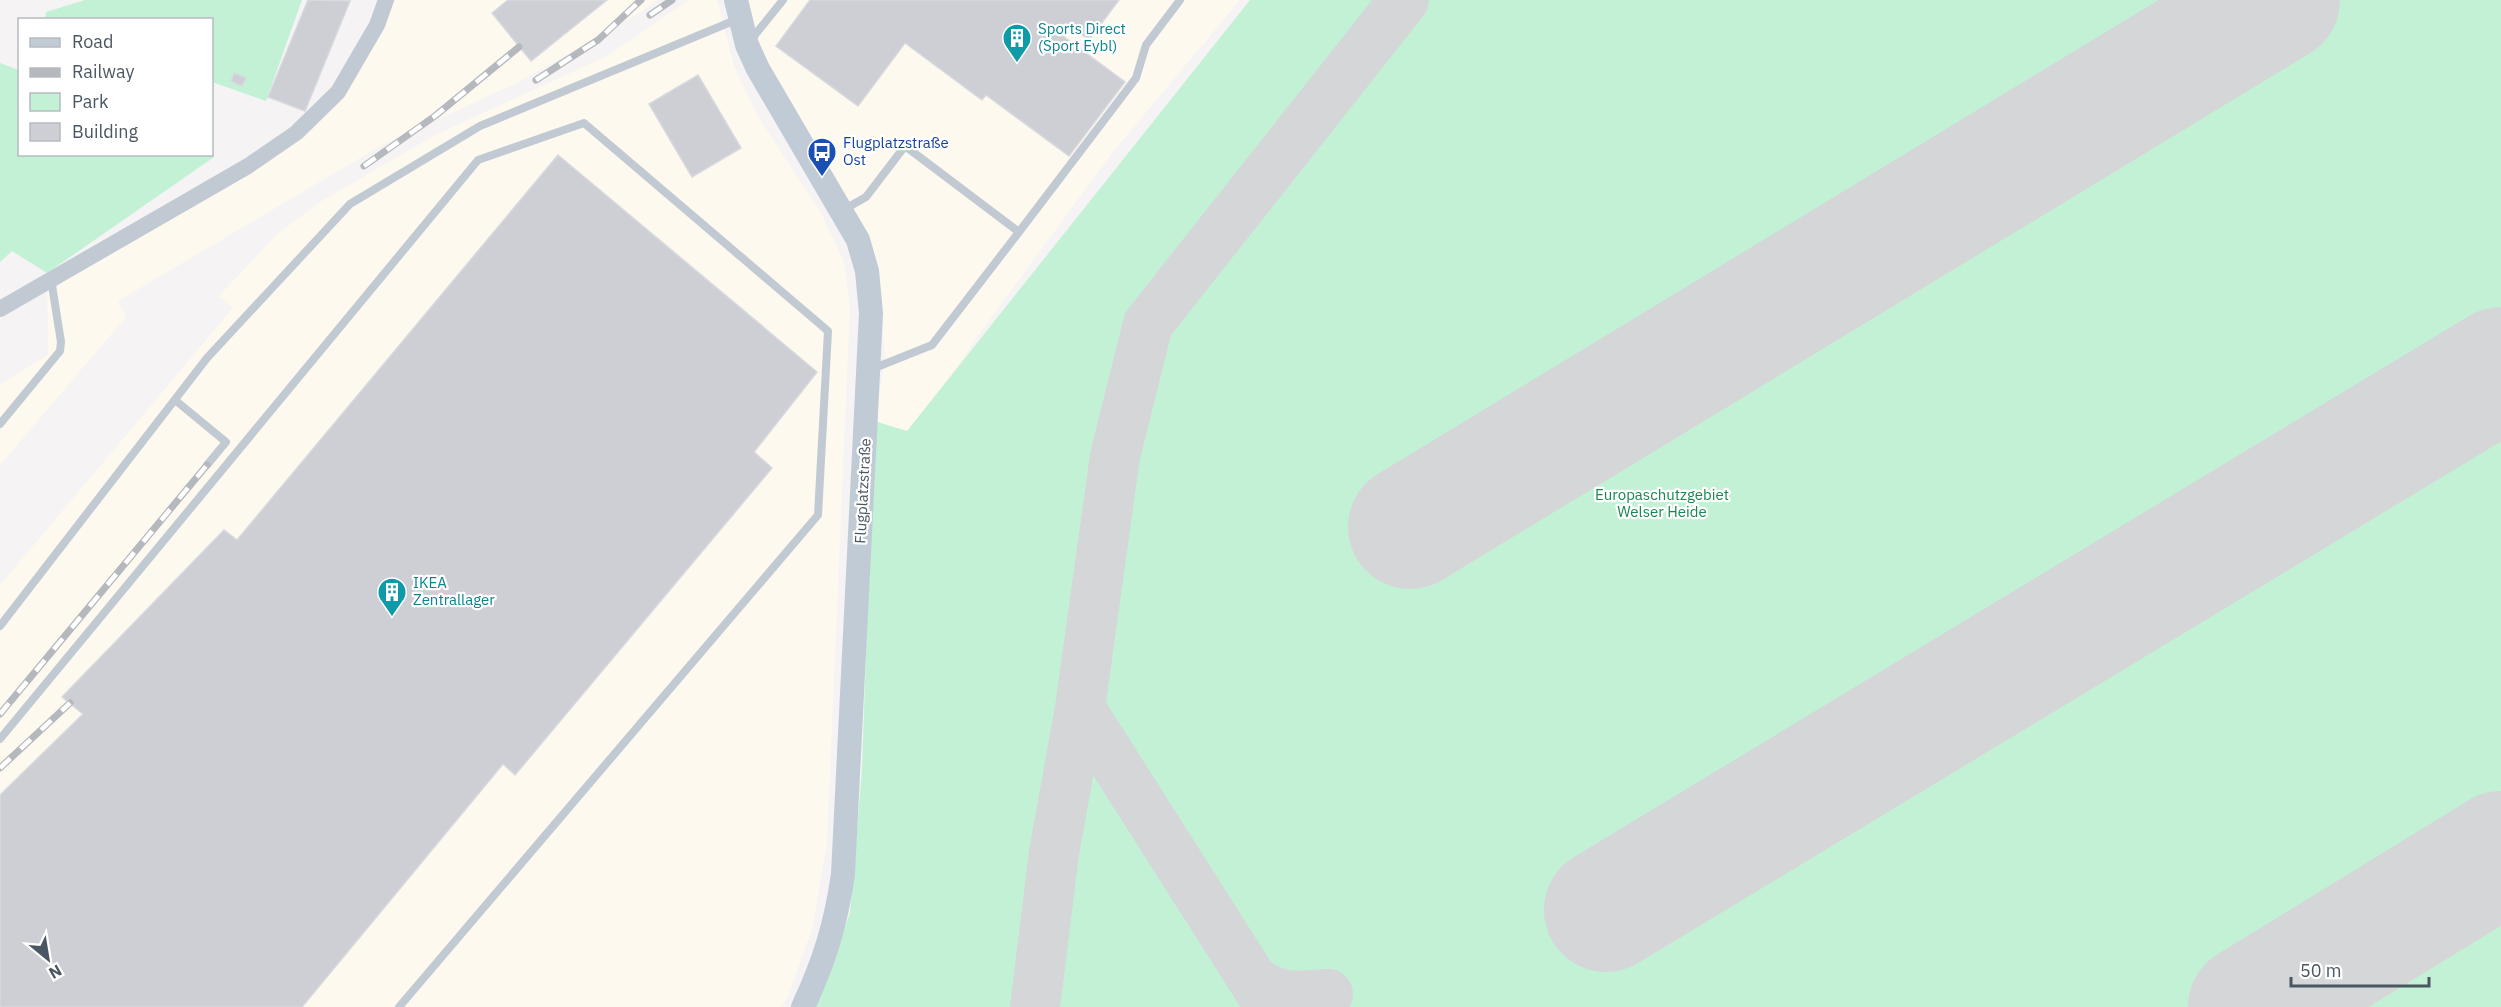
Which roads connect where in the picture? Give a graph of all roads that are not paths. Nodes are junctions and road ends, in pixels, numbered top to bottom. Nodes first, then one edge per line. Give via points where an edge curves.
1 (386, 0) edge
2 (783, 0) edge
3 (1180, 0) edge
4 (737, 9) edge
5 (747, 45) junction
6 (843, 210) junction
7 (1019, 232) junction
8 (51, 279) junction
9 (0, 309) edge
10 (869, 370) junction
11 (175, 400) junction
12 (0, 424) edge
13 (207, 465) dead end
14 (0, 626) edge
15 (0, 739) edge
16 (399, 1007) edge
17 (803, 1007) edge

1 - 8 street via 377,25 338,92 296,133 248,166
2 - 5 lane
3 - 7 lane via 1146,45 1136,78
4 - 5 street, Flugplatzstraße
4 - 11 lane via 480,126 350,204 207,358
5 - 6 street, Flugplatzstraße via 784,118
6 - 7 lane via 866,197 905,146
6 - 10 street, Flugplatzstraße via 867,271 871,313
7 - 10 lane via 932,345
8 - 9 street
8 - 12 lane via 60,351
10 - 17 street, Flugplatzstraße via 843,874 836,923
11 - 13 lane via 226,442
11 - 14 lane
15 - 16 lane via 478,159 584,123 828,331 818,515

